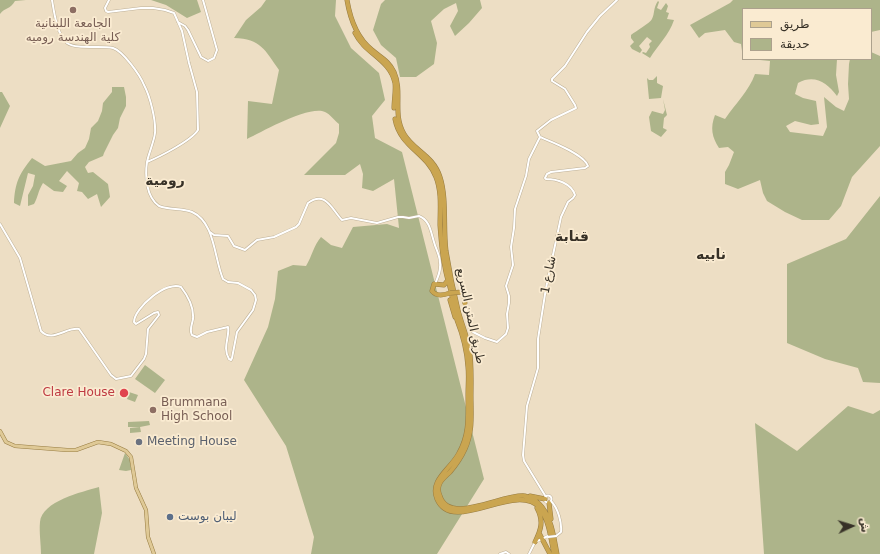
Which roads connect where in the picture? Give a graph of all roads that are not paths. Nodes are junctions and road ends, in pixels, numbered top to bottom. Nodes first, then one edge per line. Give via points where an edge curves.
1 (52, 0) edge
2 (109, 0) edge
3 (203, 0) edge
4 (346, 0) edge
5 (617, 0) edge
6 (175, 16) junction
7 (174, 20) dead end
8 (177, 22) junction
9 (185, 26) junction
10 (182, 31) junction
11 (540, 137) junction
12 (147, 162) junction
13 (0, 224) edge
14 (209, 231) junction
15 (448, 280) junction
16 (434, 284) junction
17 (449, 294) junction
18 (457, 303) junction
19 (464, 304) junction
20 (458, 308) junction
21 (457, 319) junction
22 (0, 431) edge
23 (524, 496) junction
24 (546, 498) junction
25 (550, 502) junction
26 (533, 503) junction
27 (550, 525) junction
28 (540, 533) junction
29 (546, 537) junction
30 (535, 542) junction
31 (154, 554) edge
32 (500, 554) edge
33 (509, 554) edge
34 (529, 554) edge
35 (550, 554) edge
36 (554, 554) edge
37 (557, 554) edge

1 - 12 street via 56,22 67,42 74,46 116,49 143,82 153,113 155,131
2 - 6 street via 105,8 108,12 154,8 172,12
3 - 9 street via 217,48 214,58 208,61 201,58
4 - 15 highway, طريق المتن السريع via 348,14 357,37 386,64 392,75 398,129 404,140 429,164 436,177 439,187 443,256
4 - 18 highway, طريق المتن السريع via 362,39 370,49 388,62 395,73 398,89 397,113 401,128 411,143 431,160 440,176 446,248
5 - 11 street via 600,16 565,66 552,79 565,89 576,108 540,128 537,132
6 - 7 street
6 - 8 street
8 - 9 street
8 - 10 street
9 - 10 street
10 - 12 street via 197,92 198,130 166,153
11 - 19 street via 528,161 515,209 511,247 513,265 506,286 509,298 507,332 497,342 475,334 470,328
11 - 24 street, شارع 1 via 574,153 586,161 588,166 551,172 545,178 563,182 575,194 565,206 560,221 538,339 538,368 527,406 524,461
12 - 14 street via 149,195 155,203 161,207 192,212 203,220
13 - 14 street via 20,258 42,333 52,336 71,329 79,330 116,379 131,376 146,356 148,329 159,315 158,312 154,312 136,324 134,317 153,296 174,286 181,287 191,305 192,335 196,337 228,326 226,353 230,360 232,358 238,332 251,313 256,295 238,283 223,279
14 - 16 street via 214,236 228,236 234,246 245,250 257,240 274,237 296,227 300,224 308,203 318,199 328,202 342,220 355,218 377,223 403,216 419,216 424,218 430,228 440,255 440,271
15 - 16 highway via 444,286
15 - 21 highway, طريق المتن السريع
16 - 17 highway via 432,290 435,294
17 - 19 highway, bridge via 462,292
17 - 21 highway via 452,311
18 - 19 highway
18 - 20 highway, طريق المتن السريع
19 - 20 highway
20 - 23 highway, طريق المتن السريع via 471,361 472,428 462,455 440,483 440,498 446,505 456,509
21 - 26 highway, طريق المتن السريع via 468,365 468,426 460,453 440,477 437,498 444,508 457,512 516,499 526,499
22 - 31 main road via 6,442 15,446 72,450 98,442 111,444 126,451 131,458 135,484 146,510 148,537
23 - 24 highway
23 - 27 highway via 532,498 542,506
24 - 25 street via 546,502
24 - 25 street via 551,497
25 - 27 highway
25 - 29 street, bridge via 555,506 561,531 559,534
26 - 28 highway via 542,520
26 - 36 highway via 540,509 546,521
27 - 37 highway
28 - 29 highway
28 - 30 highway
29 - 30 street
29 - 35 highway
30 - 34 street
32 - 33 street

